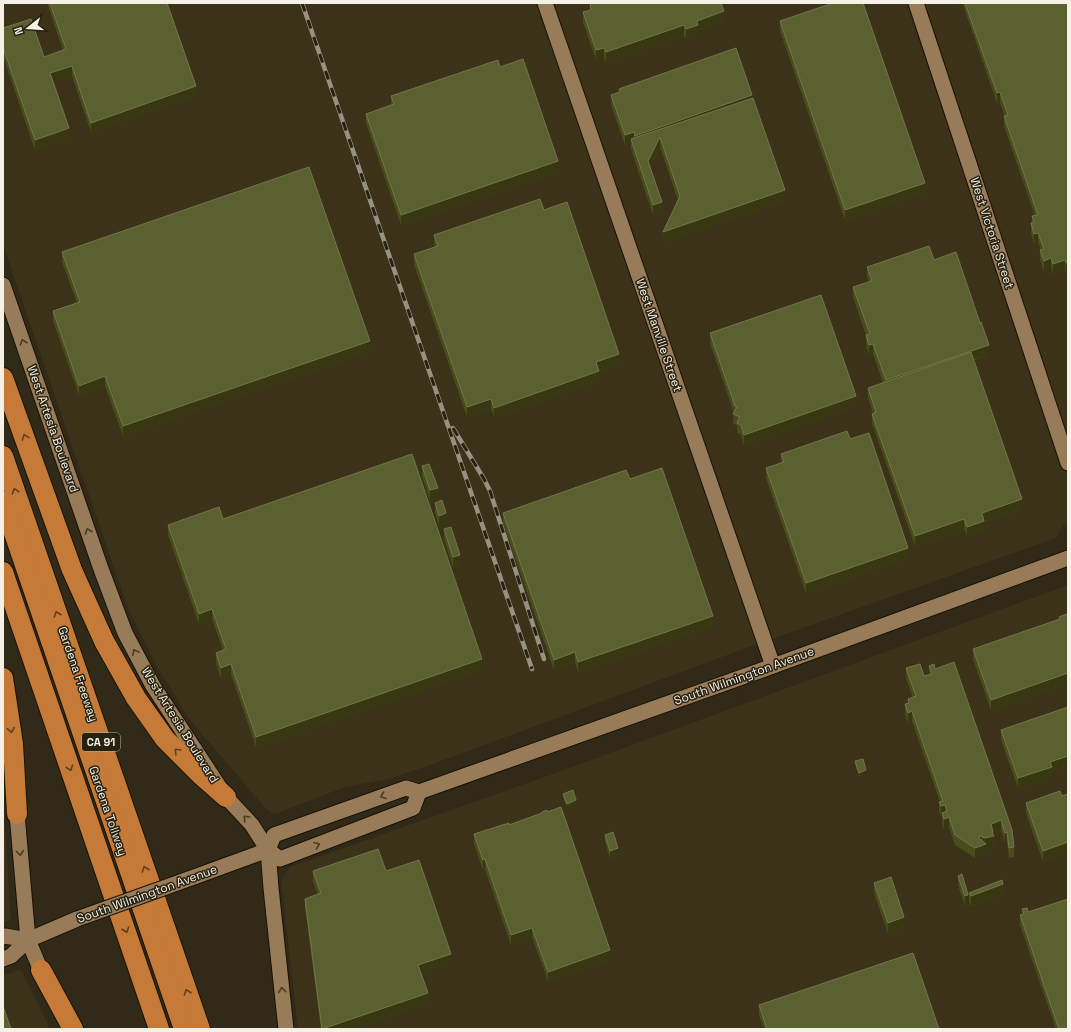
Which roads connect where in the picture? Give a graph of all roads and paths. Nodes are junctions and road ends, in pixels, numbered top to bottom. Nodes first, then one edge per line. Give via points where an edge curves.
1 (545, 3) edge
2 (916, 3) edge
3 (3, 285) edge
4 (3, 378) edge
5 (3, 456) edge
6 (1068, 463) edge
7 (3, 501) edge
8 (3, 534) edge
9 (1068, 558) edge
10 (3, 572) edge
11 (773, 666) junction
12 (3, 678) edge
13 (3, 750) edge
14 (419, 792) junction
15 (226, 797) junction
16 (17, 814) junction
17 (268, 850) junction
18 (3, 937) edge
19 (28, 940) junction
20 (3, 959) edge
21 (41, 970) junction
22 (68, 1029) edge
23 (73, 1029) edge
24 (159, 1029) edge
25 (174, 1029) edge
26 (184, 1029) edge
27 (200, 1029) edge
28 (286, 1029) edge

1 - 11 main road, West Manville Street
2 - 6 main road, West Victoria Street
15 -> 3 main road, West Artesia Boulevard via 153,686 125,633
15 -> 4 highway via 165,739 136,698 104,641 72,570
27 -> 5 highway, Gardena Freeway / CA 91
7 - 26 highway, Gardena Tollway
8 - 25 highway, Gardena Tollway
9 - 11 main road, South Wilmington Avenue
10 -> 24 highway, CA 91
11 - 14 main road, South Wilmington Avenue
12 -> 16 highway via 13,744
13 - 16 main road
14 -> 17 main road, South Wilmington Avenue via 406,788 274,835
17 -> 14 main road via 280,859 413,808
17 -> 15 main road, West Artesia Boulevard via 252,825
16 -> 19 main road
17 - 19 main road, South Wilmington Avenue, bridge via 77,919
28 -> 17 main road, West Artesia Boulevard
18 - 19 main road
19 - 20 main road, South Wilmington Avenue via 12,956
19 - 21 main road
21 - 22 main road
21 - 23 highway

